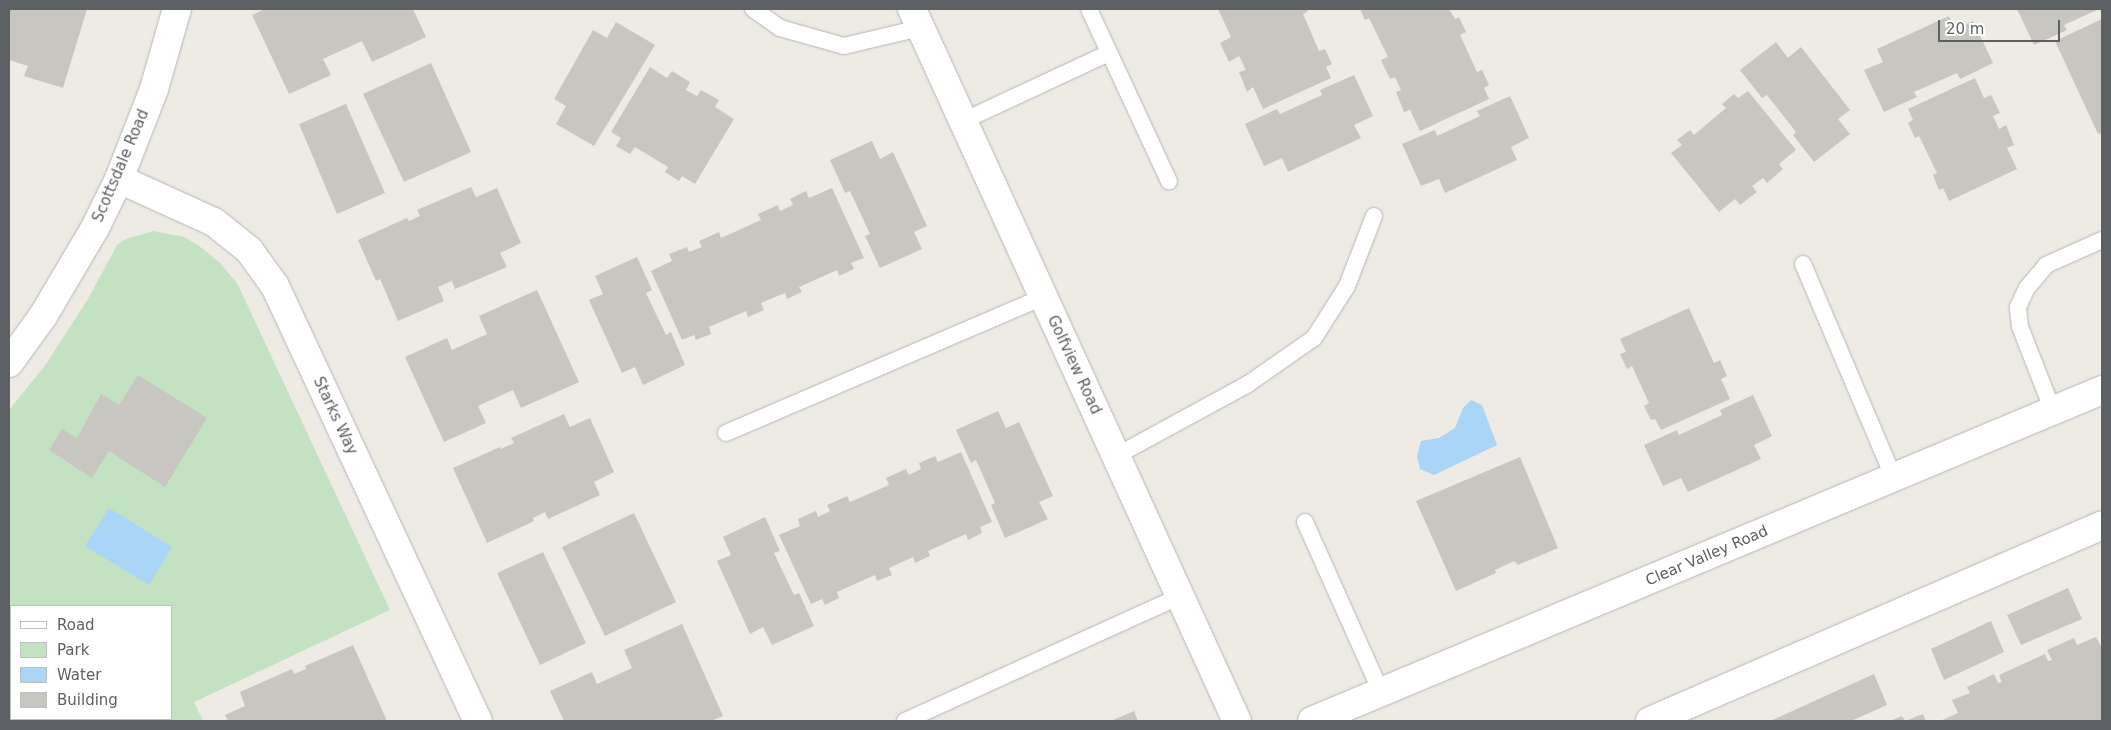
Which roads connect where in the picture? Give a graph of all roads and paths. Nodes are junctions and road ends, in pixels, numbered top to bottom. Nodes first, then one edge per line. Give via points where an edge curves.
1 (177, 9) edge
2 (753, 9) edge
3 (1089, 9) edge
4 (916, 18) edge
5 (1109, 53) junction
6 (963, 121) junction
7 (119, 179) junction
8 (1169, 180) dead end
9 (1374, 216) dead end
10 (2102, 240) edge
11 (1803, 264) dead end
12 (1043, 297) junction
13 (9, 363) edge
14 (2102, 390) edge
15 (2053, 411) junction
16 (726, 433) dead end
17 (1116, 456) junction
18 (1894, 478) junction
19 (1305, 522) dead end
20 (2102, 524) edge
21 (1180, 596) junction
22 (1381, 692) junction
23 (478, 721) edge
24 (905, 721) edge
25 (1237, 721) edge
26 (1312, 721) edge
27 (1650, 721) edge

1 - 7 street, Scottsdale Road via 154,89
2 - 4 lane via 780,28 844,46
3 - 5 lane
4 - 6 street, Golfview Road
5 - 6 lane
5 - 8 lane
6 - 12 street, Golfview Road
7 - 13 street, Scottsdale Road via 95,228 48,308
7 - 23 street, Starks Way via 214,222 249,250 275,286
9 - 17 lane via 1347,286 1314,338 1248,384
10 - 15 lane via 2046,265 2027,288 2018,307 2020,327
11 - 18 lane
12 - 16 lane
12 - 17 street, Golfview Road
14 - 15 street, Clear Valley Road
15 - 18 street, Clear Valley Road
17 - 21 street, Golfview Road
18 - 22 street, Clear Valley Road
19 - 22 lane
20 - 27 street
21 - 24 lane
21 - 25 street, Golfview Road
22 - 26 street, Clear Valley Road

